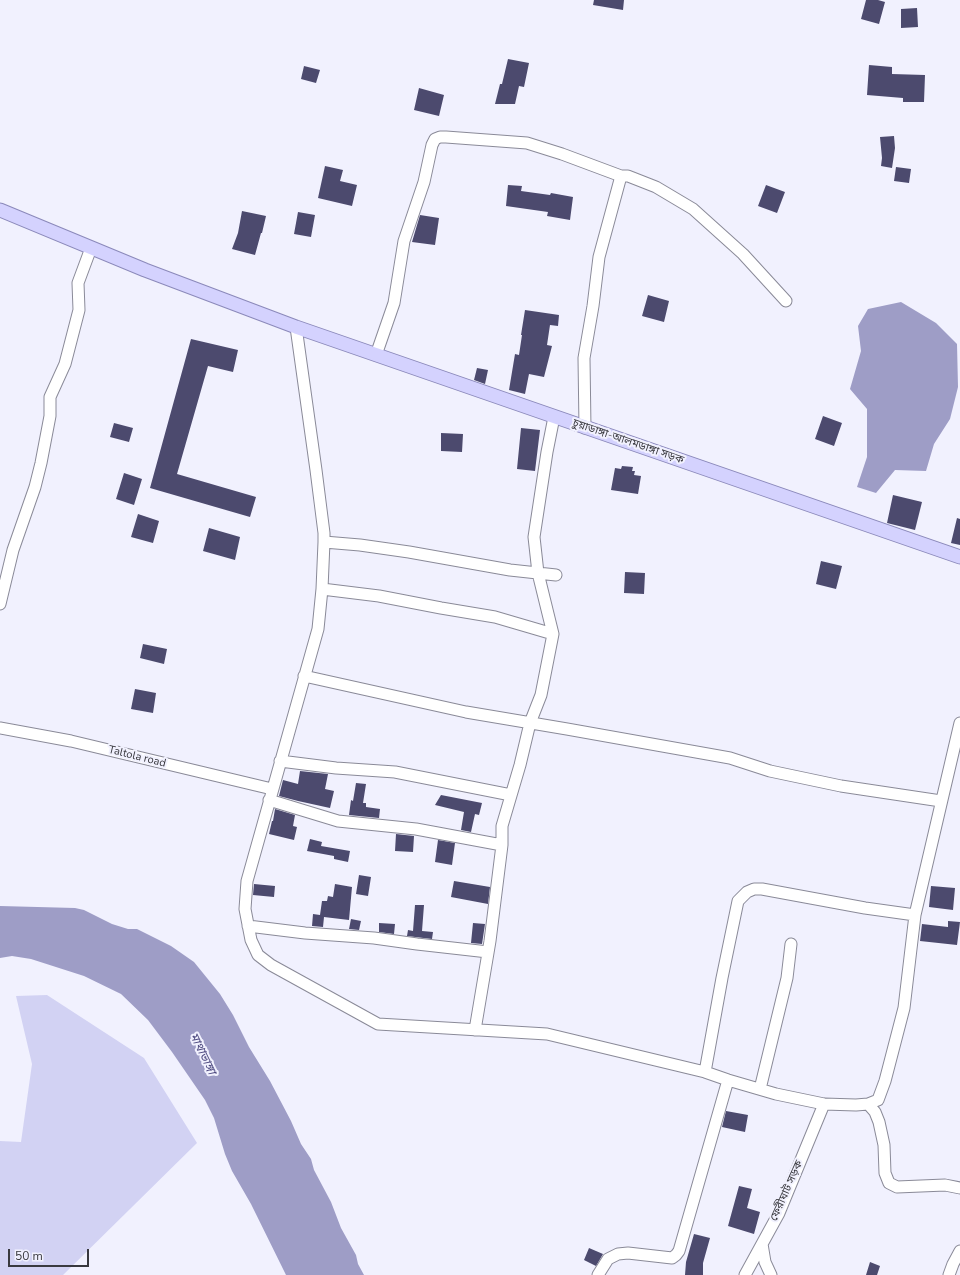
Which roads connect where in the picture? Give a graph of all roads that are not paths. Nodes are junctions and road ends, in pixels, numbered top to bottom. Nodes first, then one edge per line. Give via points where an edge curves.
1 (621, 176) junction
2 (0, 210) edge
3 (91, 248) junction
4 (786, 301) dead end
5 (296, 327) junction
6 (376, 355) junction
7 (554, 417) junction
8 (585, 428) junction
9 (324, 542) junction
10 (960, 557) edge
11 (538, 573) junction
12 (556, 575) dead end
13 (322, 589) junction
14 (0, 604) edge
15 (553, 634) junction
16 (304, 676) junction
17 (530, 722) junction
18 (960, 723) edge
19 (0, 728) edge
20 (280, 761) junction
21 (271, 795) junction
22 (511, 795) junction
23 (942, 801) junction
24 (502, 845) junction
25 (915, 915) junction
26 (248, 926) junction
27 (791, 944) dead end
28 (488, 952) junction
29 (475, 1030) junction
30 (705, 1072) junction
31 (728, 1080) junction
32 (760, 1089) junction
33 (824, 1104) junction
34 (868, 1104) junction
35 (960, 1188) edge
36 (762, 1244) junction
37 (960, 1251) edge
38 (598, 1275) edge
39 (745, 1275) edge
40 (771, 1275) edge
41 (949, 1275) edge

1 - 4 street via 628,176 656,187 693,209 743,254
1 - 6 street via 527,143 446,137 435,139 404,241 394,303
1 - 8 street via 599,257 584,358
2 - 3 main road, চুয়াডাঙ্গা-আলমডাঙ্গা সড়ক
3 - 5 main road, চুয়াডাঙ্গা-আলমডাঙ্গা সড়ক
3 - 14 street via 78,283 79,310 65,364 50,397 50,416 35,487 13,550
5 - 6 main road, চুয়াডাঙ্গা-আলমডাঙ্গা সড়ক
5 - 9 street
6 - 7 main road, চুয়াডাঙ্গা-আলমডাঙ্গা সড়ক
7 - 8 main road, চুয়াডাঙ্গা-আলমডাঙ্গা সড়ক
7 - 11 street via 534,537
8 - 10 main road, চুয়াডাঙ্গা-আলমডাঙ্গা সড়ক
9 - 11 street via 410,552
9 - 13 street
11 - 12 street
11 - 15 street
13 - 15 street via 379,596 495,617
13 - 16 street via 318,629
15 - 17 street via 541,695
16 - 17 street via 434,706
16 - 20 street
17 - 22 street
17 - 23 street via 730,758 770,771 841,786
18 - 23 street
19 - 21 street, Taltola road via 71,741
20 - 21 street
20 - 22 street via 395,772
21 - 24 street, Taltola road via 338,821 416,829
21 - 26 street via 247,881 245,909
22 - 24 street via 502,826
23 - 25 street
24 - 28 street
25 - 30 street via 762,889 747,892 738,901
25 - 34 street via 904,1008 878,1100
26 - 28 street
26 - 29 street via 258,955 271,965 378,1024
27 - 32 street via 788,978
28 - 29 street
29 - 30 street via 547,1034
30 - 31 street
31 - 32 street
31 - 38 street via 679,1251 672,1258 618,1254 608,1259
32 - 33 street
33 - 34 street
33 - 36 street, ফেরীঘাট সড়ক via 779,1214
34 - 35 street via 879,1122 884,1145 885,1173 890,1183 897,1187
36 - 39 street, ফেরীঘাট সড়ক
36 - 40 street via 764,1262
37 - 41 street

